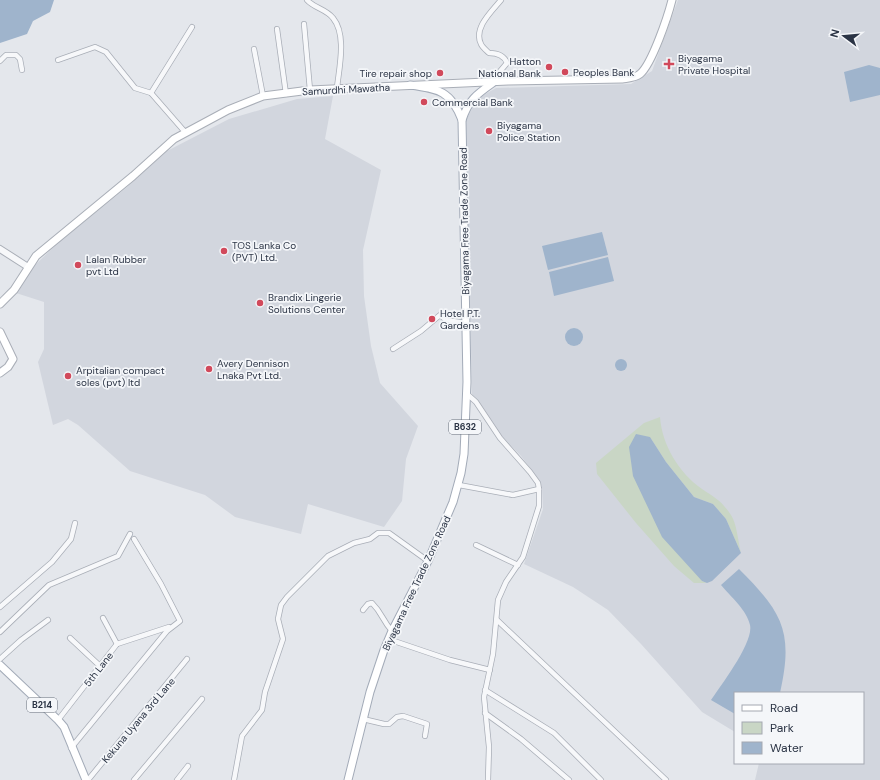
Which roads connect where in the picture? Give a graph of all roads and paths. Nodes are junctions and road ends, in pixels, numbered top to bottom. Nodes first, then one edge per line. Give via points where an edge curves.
1 (307, 0) edge
2 (501, 0) edge
3 (672, 0) edge
4 (304, 24) dead end
5 (192, 27) dead end
6 (277, 29) dead end
7 (254, 49) dead end
8 (58, 60) dead end
9 (0, 61) edge
10 (22, 70) dead end
11 (492, 82) junction
12 (410, 85) junction
13 (337, 88) junction
14 (310, 90) junction
15 (151, 93) junction
16 (286, 94) junction
17 (263, 96) junction
18 (462, 120) junction
19 (185, 132) junction
20 (0, 249) edge
21 (28, 268) junction
22 (0, 304) edge
23 (466, 323) junction
24 (0, 332) edge
25 (393, 349) dead end
26 (0, 373) edge
27 (466, 393) junction
28 (459, 486) junction
29 (539, 489) junction
30 (75, 523) dead end
31 (130, 534) dead end
32 (134, 539) dead end
33 (476, 545) dead end
34 (428, 560) junction
35 (518, 565) junction
36 (0, 606) edge
37 (363, 610) dead end
38 (103, 618) dead end
39 (48, 620) dead end
40 (497, 620) junction
41 (170, 627) junction
42 (392, 631) junction
43 (0, 632) edge
44 (70, 638) dead end
45 (388, 639) junction
46 (117, 644) junction
47 (0, 659) edge
48 (187, 659) dead end
49 (0, 665) edge
50 (100, 666) junction
51 (490, 670) junction
52 (485, 690) junction
53 (202, 699) dead end
54 (485, 713) junction
55 (363, 719) junction
56 (58, 720) junction
57 (425, 736) dead end
58 (72, 748) junction
59 (188, 766) dead end
60 (489, 779) edge
61 (87, 780) edge
62 (134, 780) edge
63 (176, 780) edge
64 (234, 780) edge
65 (348, 780) edge
66 (570, 780) edge
67 (601, 780) edge
68 (666, 780) edge

1 - 13 street via 328,13 339,27
2 - 11 street via 484,21 479,32 481,44 489,53 501,55 507,64
3 - 11 main road, Samurdhi Mawatha via 664,27 644,70 636,77
4 - 14 street
5 - 15 street
6 - 16 street
7 - 17 street
8 - 15 street via 95,47 106,52 135,88
9 - 10 street via 6,55 16,55 20,59
11 - 12 main road, Samurdhi Mawatha
11 - 18 main road, Biyagama Free Trade Zone Road / B632 via 476,94 467,106
12 - 13 main road, Samurdhi Mawatha
12 - 18 main road, Biyagama Free Trade Zone Road / B632 via 437,89 456,105
13 - 14 main road, Samurdhi Mawatha
14 - 16 main road, Samurdhi Mawatha
15 - 19 street
16 - 17 main road, Samurdhi Mawatha
17 - 19 main road, Samurdhi Mawatha
18 - 23 main road, Biyagama Free Trade Zone Road / B632
19 - 21 main road, Samurdhi Mawatha via 36,256
20 - 21 street
21 - 22 main road, Samurdhi Mawatha via 14,290
23 - 25 street via 446,320 440,315
23 - 27 main road, Biyagama Free Trade Zone Road / B632
24 - 26 main road via 13,359
27 - 28 main road, Biyagama Free Trade Zone Road / B632 via 464,454
27 - 29 street via 476,402 500,438 530,472
28 - 29 street via 513,495
28 - 34 main road, Biyagama Free Trade Zone Road / B632
29 - 35 street via 539,506 523,557
30 - 36 street via 71,538 56,557
31 - 43 street via 118,556 49,585
32 - 41 street via 180,621
33 - 35 street
34 - 42 main road, Biyagama Free Trade Zone Road / B632
34 - 64 street via 389,533 378,533 370,539 354,543 328,556 287,597 281,605 278,619 283,638 262,710 242,736
35 - 40 street via 501,591
37 - 42 street via 372,603
38 - 46 street
39 - 47 street
40 - 51 street
40 - 68 street
41 - 46 street, 5th Lane
41 - 58 street
42 - 45 main road, Biyagama Free Trade Zone Road / B632
44 - 50 street
45 - 51 street via 450,660
45 - 55 main road, Biyagama Free Trade Zone Road / B632
46 - 50 street, 5th Lane
48 - 61 street, Kekuna Uyana 3rd Lane
49 - 56 main road, B214
50 - 56 street, 5th Lane
51 - 52 street
52 - 54 street
52 - 67 street via 554,733
53 - 62 street
54 - 60 street
54 - 66 street
55 - 57 street via 389,724 397,717 410,717 427,724
55 - 65 main road, Biyagama Free Trade Zone Road / B632
56 - 58 main road, B214 via 64,727
58 - 61 main road, B214
59 - 63 street

